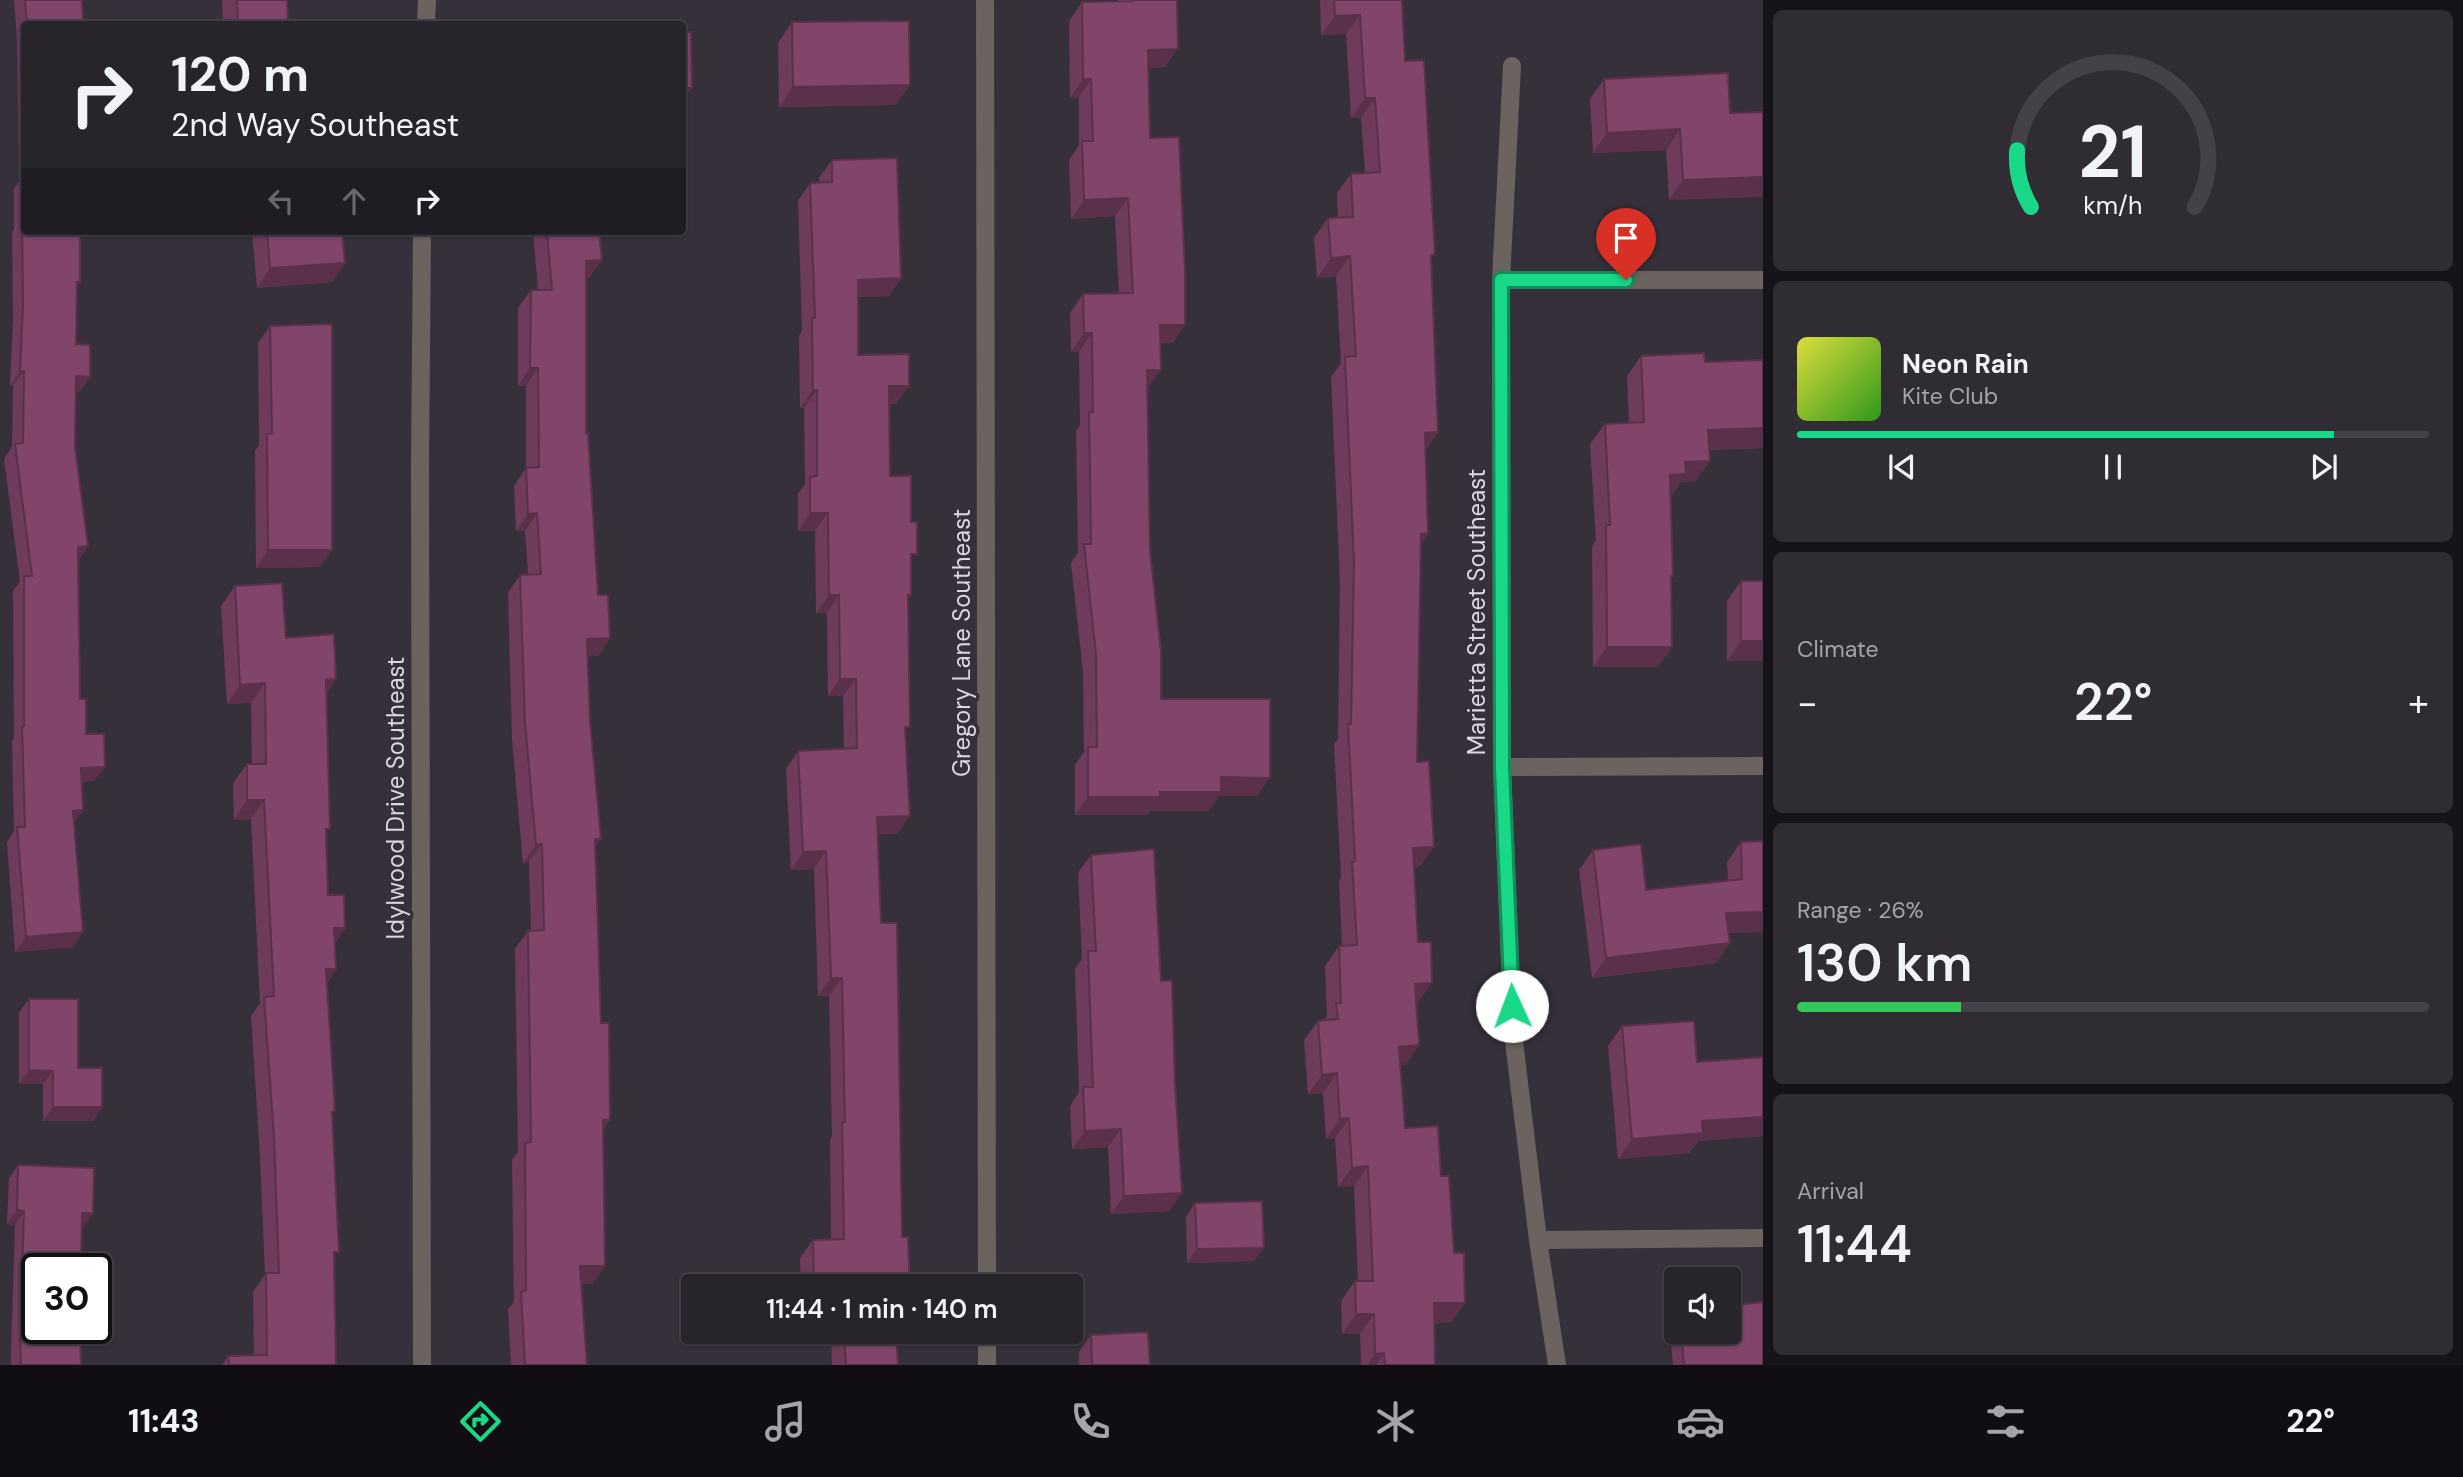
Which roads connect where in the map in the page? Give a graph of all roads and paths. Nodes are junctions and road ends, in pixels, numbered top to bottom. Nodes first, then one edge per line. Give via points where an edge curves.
1 (427, 0) edge
2 (985, 0) edge
3 (426, 21) edge
4 (1512, 66) dead end
5 (422, 235) edge
6 (1501, 280) junction
7 (1763, 280) edge
8 (1763, 766) edge
9 (1502, 767) junction
10 (1763, 1238) edge
11 (1538, 1240) junction
12 (987, 1274) edge
13 (987, 1344) edge
14 (422, 1365) edge
15 (988, 1365) edge
16 (1557, 1365) edge

1 - 3 street
2 - 12 street, Gregory Lane Southeast
4 - 6 street, Marietta Street Southeast
5 - 14 street, Idylwood Drive Southeast
6 - 7 street
6 - 9 street, Marietta Street Southeast
8 - 9 street
9 - 11 street, Marietta Street Southeast via 1513,1032
10 - 11 street
11 - 16 street, Marietta Street Southeast
13 - 15 street

